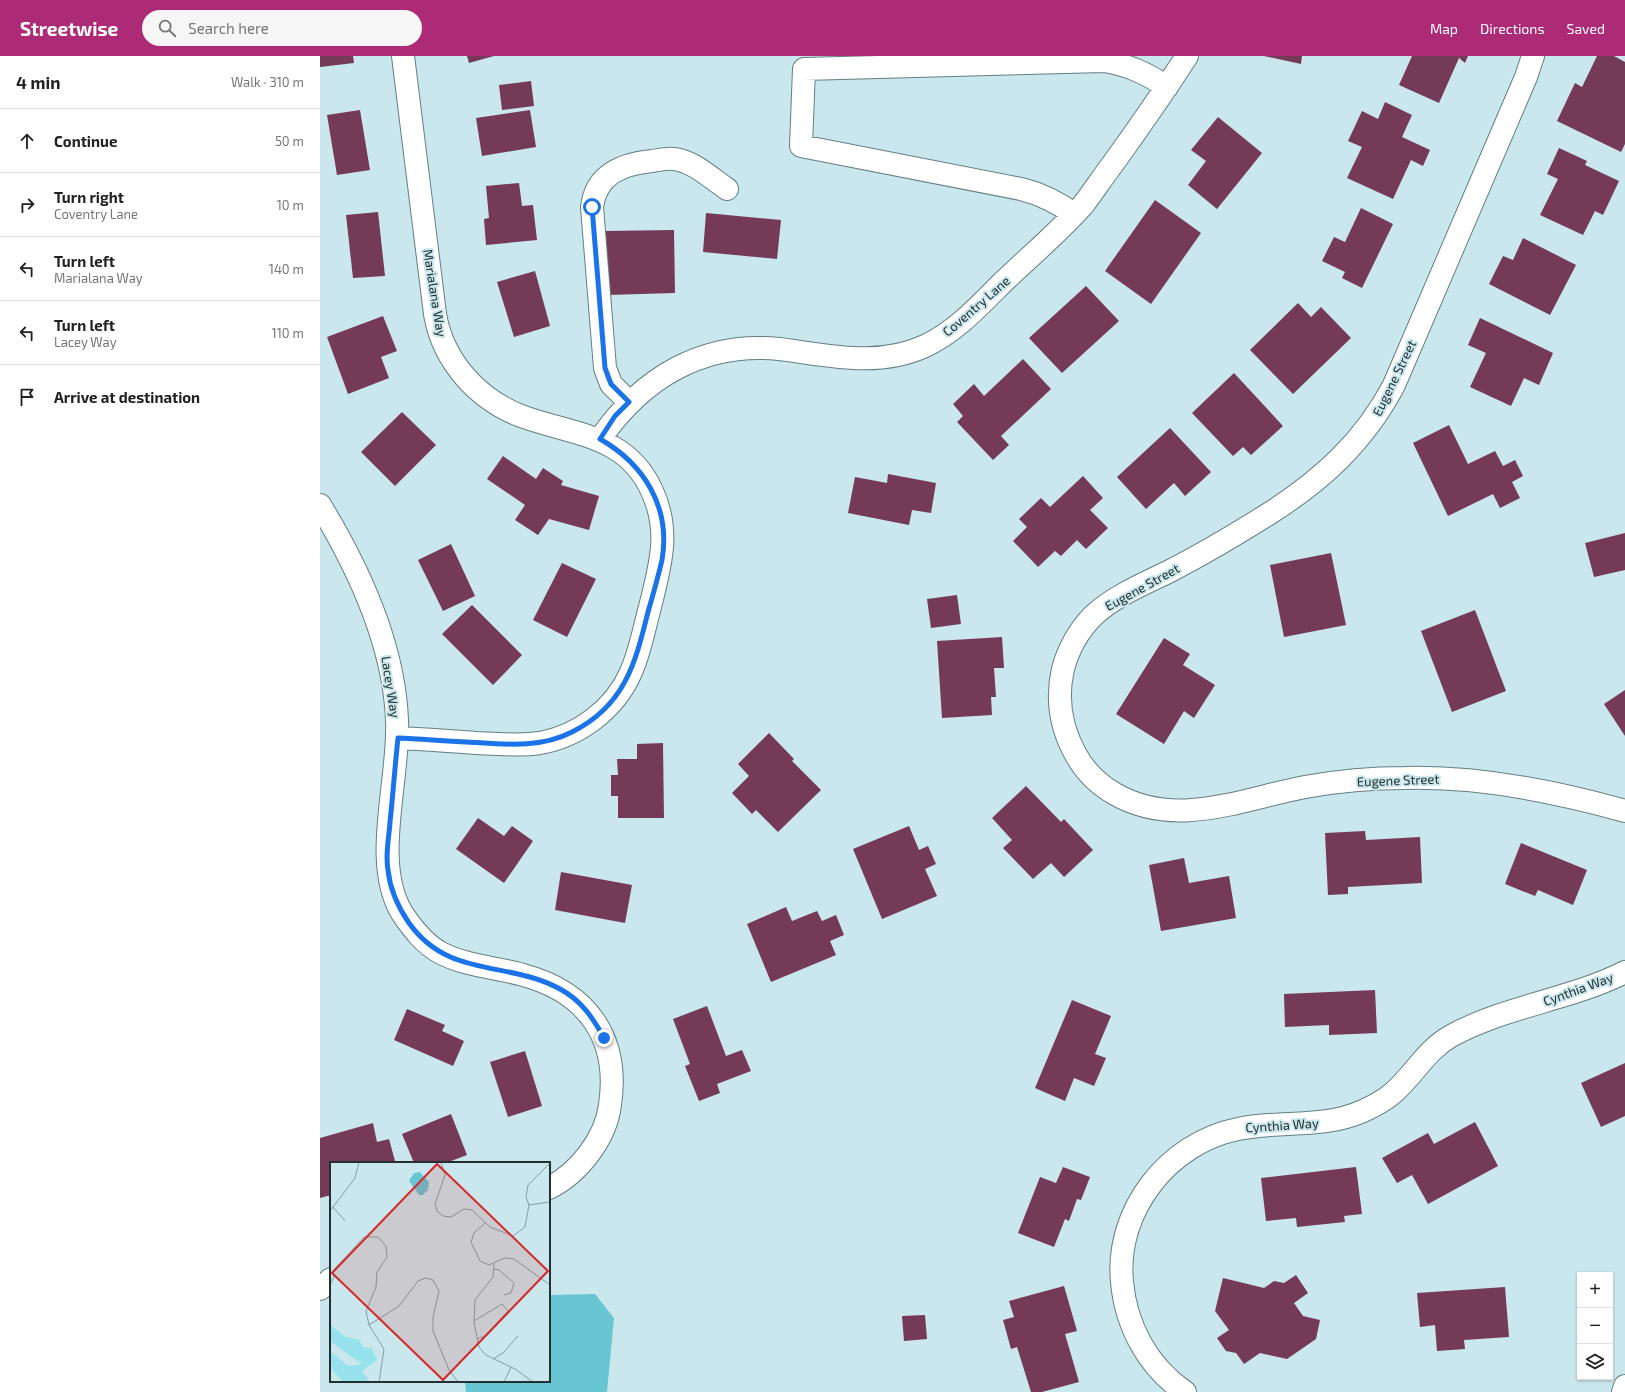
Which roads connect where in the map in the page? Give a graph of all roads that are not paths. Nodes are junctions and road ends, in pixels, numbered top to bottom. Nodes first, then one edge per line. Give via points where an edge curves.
1 (403, 56) edge
2 (1187, 56) edge
3 (1533, 56) edge
4 (1166, 87) junction
5 (727, 189) dead end
6 (1074, 214) junction
7 (629, 402) junction
8 (600, 439) junction
9 (320, 506) edge
10 (398, 738) junction
11 (1625, 811) edge
12 (1625, 972) edge
13 (550, 1187) edge
14 (330, 1281) edge
15 (320, 1289) edge
16 (1625, 1386) edge
17 (1185, 1392) edge
18 (1623, 1392) edge

1 - 8 street, Marialana Way via 435,314 444,345 460,371 496,403 522,416
2 - 4 street, Coventry Lane
3 - 11 street, Eugene Street via 1394,385 1369,426 1355,444 1327,471 1269,514 1205,553 1122,596 1093,617 1071,648 1063,670 1060,693 1061,718 1067,739 1091,776 1123,799 1160,810 1182,812 1205,809 1323,784 1412,778 1523,787
4 - 6 street, Coventry Lane via 1128,144
4 - 6 street via 1146,73 1126,65 1104,61 804,69 801,146 1021,189 1055,201
5 - 7 street via 695,167 674,159 635,163 613,172 600,182 594,194 592,207 605,368 611,384
6 - 7 street, Coventry Lane via 960,323 925,346 887,358 869,359 779,349 736,350 687,362 664,373
7 - 8 street, Coventry Lane via 615,416
8 - 10 street, Marialana Way via 616,448 642,473 658,506 662,523 662,559 638,652 624,686 600,714 586,724 558,738 541,742 509,745
9 - 10 street, Lacey Way via 361,582 382,637 394,681
10 - 13 street, Lacey Way via 387,869 396,901 416,932 428,944 464,963 522,975 561,989 587,1011 604,1038 613,1074 609,1113 592,1149 566,1177
12 - 17 street, Cynthia Way via 1574,993 1494,1017 1450,1037 1425,1056 1394,1092 1381,1102 1350,1117 1320,1123 1237,1129 1199,1142 1166,1167 1149,1186 1133,1214 1125,1242 1122,1279 1124,1301 1139,1342 1163,1375
14 - 15 street
16 - 18 street

